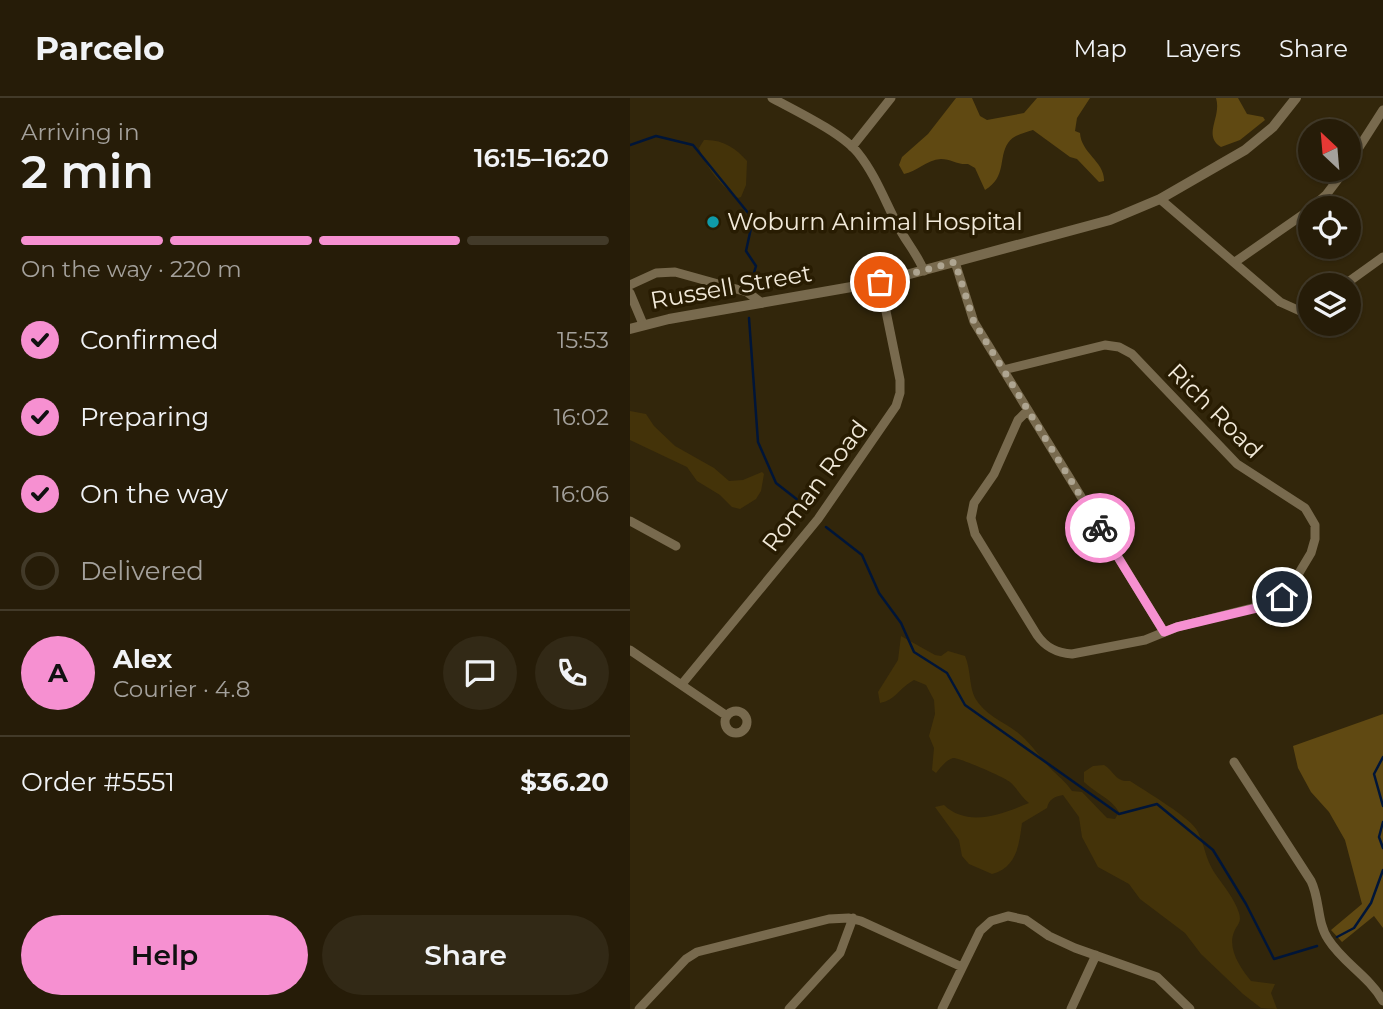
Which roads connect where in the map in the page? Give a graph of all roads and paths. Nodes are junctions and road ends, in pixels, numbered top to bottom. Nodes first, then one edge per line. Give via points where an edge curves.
1 (772, 98) edge
2 (891, 98) edge
3 (1296, 98) edge
4 (1383, 110) edge
5 (1362, 143) edge
6 (852, 146) junction
7 (1336, 182) edge
8 (1325, 196) edge
9 (1160, 199) junction
10 (1298, 217) edge
11 (1383, 257) edge
12 (955, 262) junction
13 (1235, 262) junction
14 (924, 271) junction
15 (1361, 273) edge
16 (880, 282) junction
17 (630, 285) edge
18 (630, 293) edge
19 (762, 303) junction
20 (1298, 310) edge
21 (643, 324) junction
22 (630, 329) edge
23 (1003, 370) junction
24 (1028, 410) junction
25 (630, 521) edge
26 (676, 546) dead end
27 (1164, 632) junction
28 (630, 650) edge
29 (682, 684) junction
30 (727, 716) dead end
31 (1234, 762) dead end
32 (853, 918) junction
33 (1096, 955) junction
34 (962, 967) junction
35 (1383, 1001) edge
36 (639, 1009) edge
37 (789, 1009) edge
38 (942, 1009) edge
39 (1071, 1009) edge
40 (1191, 1009) edge

1 - 6 street
2 - 6 street
3 - 9 street, Russell Street via 1254,143
4 - 5 street
6 - 14 street
7 - 8 street
9 - 12 street, Russell Street via 1110,220
9 - 13 street
10 - 13 street
11 - 15 street
12 - 14 street, Russell Street
12 - 23 street via 972,318
13 - 20 street via 1280,302
14 - 16 street, Russell Street
16 - 19 street, Russell Street
16 - 29 street, Roman Road via 900,380 896,406 818,519
17 - 19 street via 656,273 675,272 749,292
18 - 21 street
19 - 21 street, Russell Street
21 - 22 street, Russell Street
23 - 24 street
23 - 27 street, Rich Road via 1105,345 1124,348 1237,464 1311,516 1316,534 1313,548 1282,597 1267,606
24 - 27 street
24 - 27 street via 1018,418 994,474 974,503 971,519 975,534 1030,624 1045,644 1066,654 1145,640
25 - 26 street
28 - 29 street
29 - 30 street
31 - 35 street via 1311,881 1329,942
32 - 34 street
32 - 36 street via 829,919 701,950 686,959
32 - 37 street via 836,959
33 - 34 street via 1053,938 1023,918 1008,916 982,928
33 - 39 street
33 - 40 street via 1160,979
34 - 38 street

